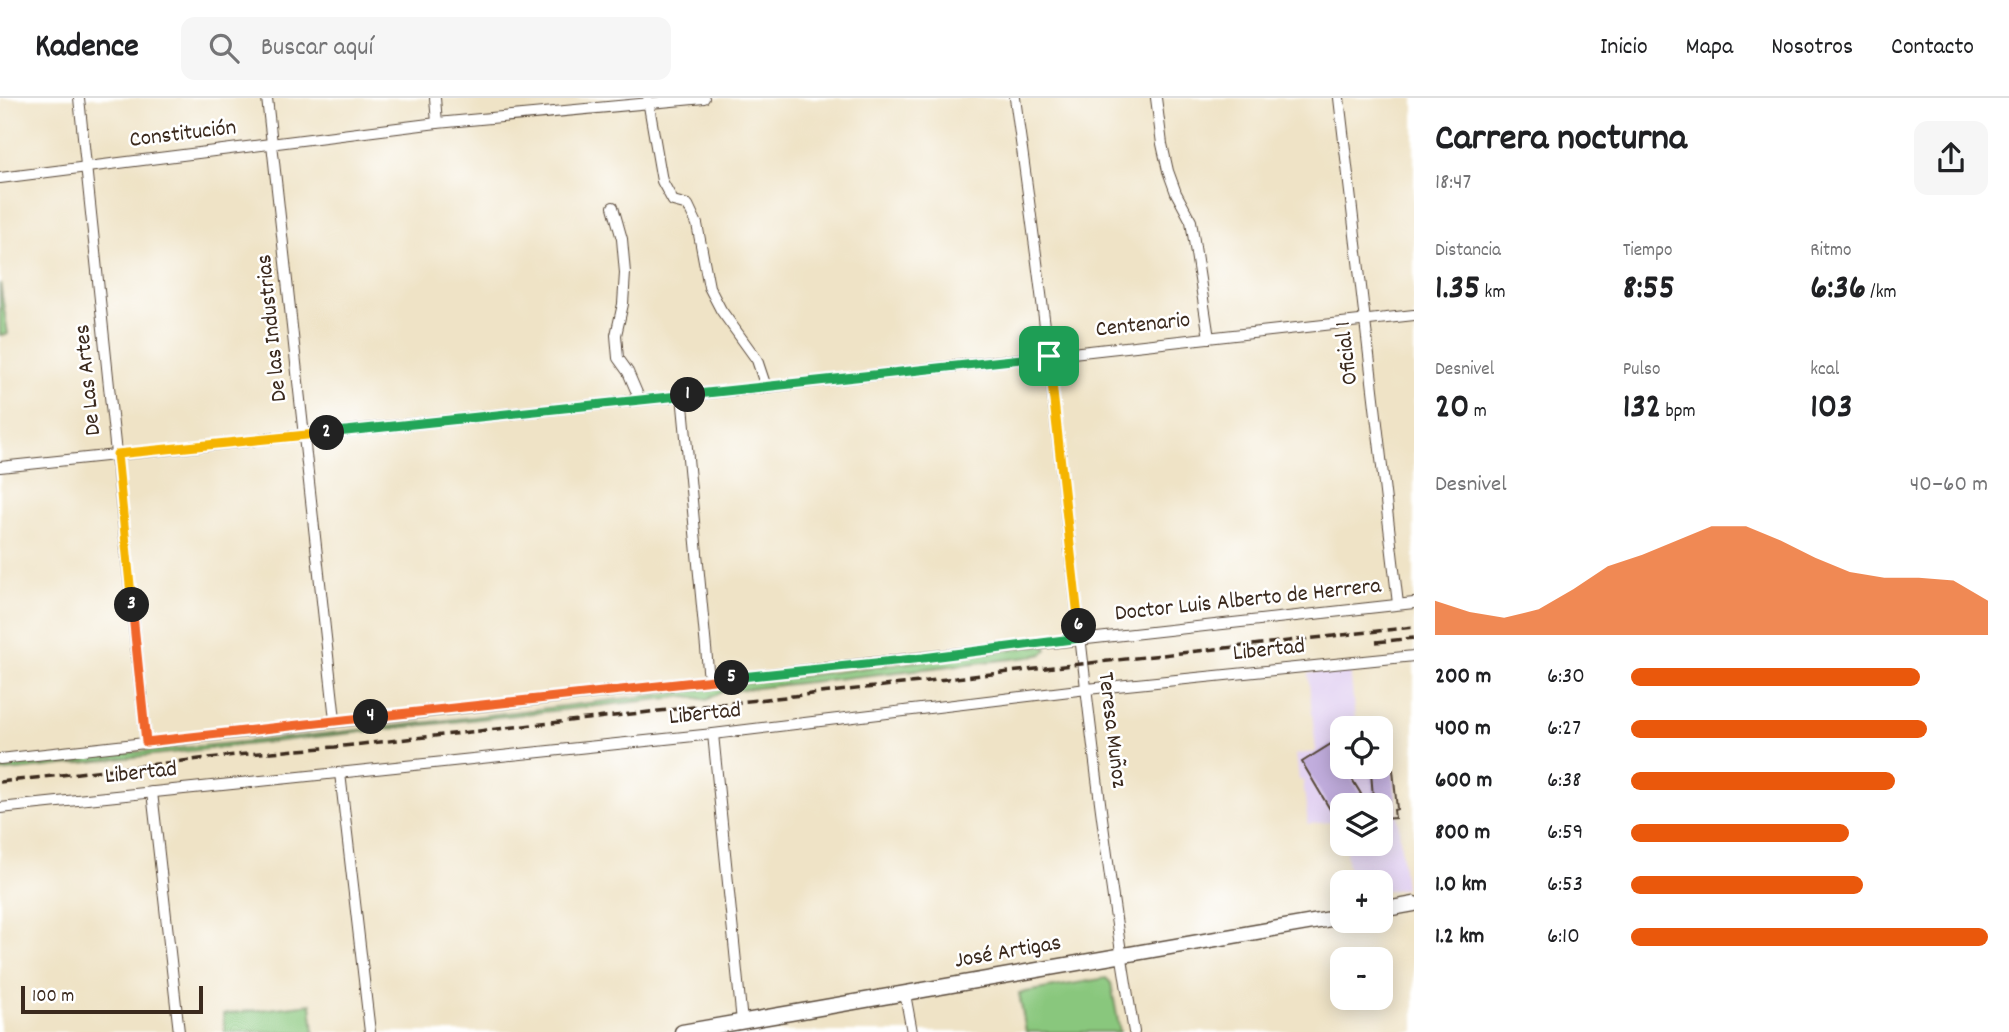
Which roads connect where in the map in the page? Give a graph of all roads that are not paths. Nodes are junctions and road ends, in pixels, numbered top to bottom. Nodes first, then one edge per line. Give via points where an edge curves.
1 (79, 98) edge
2 (267, 98) edge
3 (435, 98) edge
4 (705, 98) edge
5 (1015, 98) edge
6 (1156, 98) edge
7 (1339, 98) edge
8 (648, 101) edge
9 (437, 123) junction
10 (272, 143) junction
11 (86, 166) junction
12 (0, 178) edge
13 (612, 207) dead end
14 (1414, 315) edge
15 (1364, 321) junction
16 (1209, 338) junction
17 (1049, 356) junction
18 (766, 387) junction
19 (682, 395) junction
20 (640, 400) junction
21 (303, 436) junction
22 (117, 454) junction
23 (0, 467) edge
24 (1414, 603) edge
25 (1398, 604) junction
26 (1080, 638) junction
27 (1414, 656) edge
28 (709, 680) junction
29 (1087, 689) junction
30 (335, 720) junction
31 (713, 734) junction
32 (146, 742) junction
33 (0, 759) edge
34 (340, 773) junction
35 (152, 792) junction
36 (0, 808) edge
37 (1414, 904) edge
38 (1393, 908) edge
39 (1330, 919) edge
40 (1121, 956) junction
41 (905, 994) junction
42 (742, 1022) junction
43 (689, 1031) edge
44 (179, 1032) edge
45 (370, 1032) edge
46 (912, 1032) edge
47 (1134, 1032) edge

1 - 11 street, De Las Artes
2 - 10 street, De las Industrias
3 - 9 street
4 - 8 street, Constitución
5 - 17 street, Teresa Muñoz
6 - 16 street via 1168,171 1191,221
7 - 15 street, Oficial 1
8 - 9 street, Constitución
8 - 18 street via 662,181 673,201 688,205 697,224 709,287 757,360
9 - 10 street, Constitución
10 - 11 street, Constitución
10 - 21 street, De las Industrias
11 - 12 street, Constitución
11 - 22 street, De Las Artes
13 - 20 street via 622,239 625,273 616,335 618,358
14 - 15 street, Centenario
15 - 16 street, Centenario
15 - 25 street, Oficial 1
16 - 17 street, Centenario
17 - 18 street, Centenario
17 - 26 street, Teresa Muñoz
18 - 19 street, Centenario
19 - 20 street, Centenario
19 - 28 street
20 - 21 street, Centenario
21 - 22 street, Centenario
21 - 30 street, De las Industrias
22 - 23 street, Centenario
22 - 32 street, De Las Artes
24 - 25 street, Doctor Luis Alberto de Herrera
25 - 26 street, Doctor Luis Alberto de Herrera
26 - 28 street, Doctor Luis Alberto de Herrera
26 - 29 street, Teresa Muñoz
27 - 29 street, Libertad
28 - 30 street, Doctor Luis Alberto de Herrera
29 - 31 street, Libertad
29 - 40 street, Teresa Muñoz
30 - 32 street, Doctor Luis Alberto de Herrera
31 - 34 street, Libertad
31 - 42 street
32 - 33 street, Doctor Luis Alberto de Herrera
34 - 35 street, Libertad
34 - 45 street
35 - 36 street, Libertad
35 - 44 street
37 - 38 street
39 - 40 street, José Artigas
40 - 41 street, José Artigas
40 - 47 street, Teresa Muñoz
41 - 42 street, José Artigas
41 - 46 street
42 - 43 street, José Artigas

